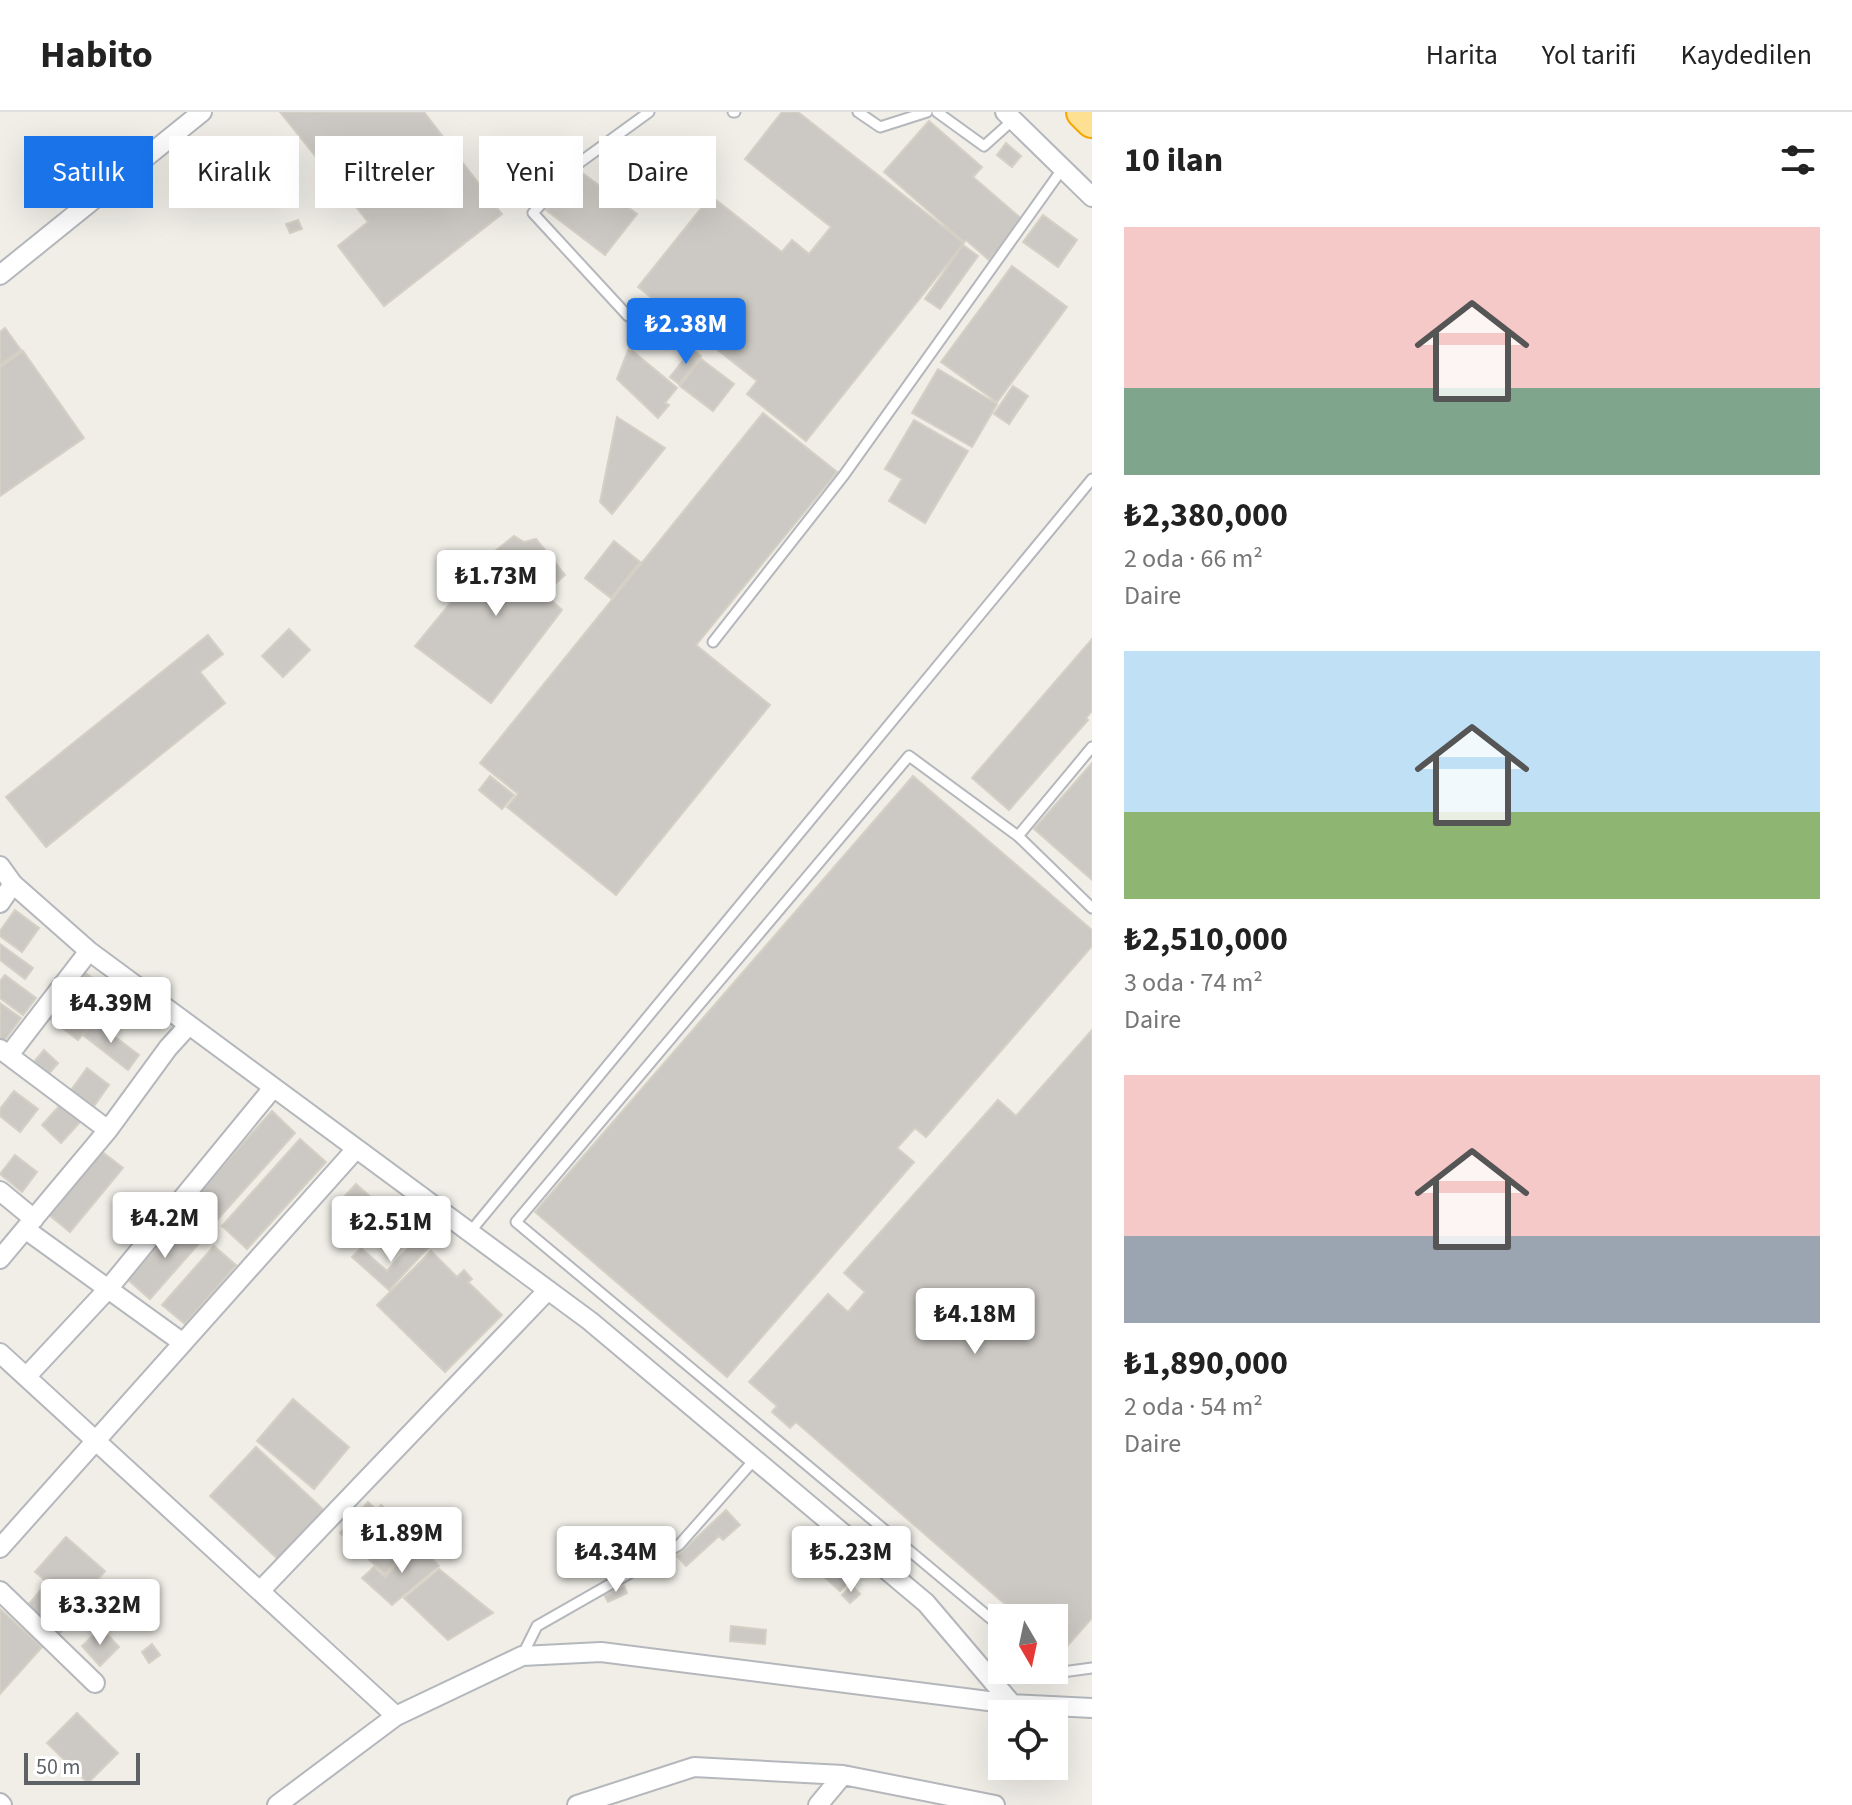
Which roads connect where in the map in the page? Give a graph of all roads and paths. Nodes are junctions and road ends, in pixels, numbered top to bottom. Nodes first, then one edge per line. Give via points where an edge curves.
1 (202, 112) edge
2 (649, 112) edge
3 (858, 112) edge
4 (927, 112) edge
5 (937, 112) edge
6 (1083, 112) edge
7 (1009, 116) edge
8 (1092, 121) edge
9 (1063, 168) junction
10 (1092, 197) edge
11 (0, 275) edge
12 (628, 316) dead end
13 (1092, 479) edge
14 (713, 642) dead end
15 (1092, 747) edge
16 (1018, 836) junction
17 (0, 866) edge
18 (13, 884) junction
19 (0, 903) edge
20 (1092, 908) edge
21 (89, 951) junction
22 (188, 1026) junction
23 (4, 1052) edge
24 (273, 1088) junction
25 (108, 1130) junction
26 (356, 1149) junction
27 (0, 1191) edge
28 (29, 1224) junction
29 (470, 1233) junction
30 (0, 1259) edge
31 (108, 1289) junction
32 (548, 1290) junction
33 (183, 1343) junction
34 (0, 1353) edge
35 (26, 1377) junction
36 (96, 1441) junction
37 (755, 1459) junction
38 (0, 1548) edge
39 (0, 1591) edge
40 (260, 1591) junction
41 (988, 1616) edge
42 (522, 1656) junction
43 (1092, 1668) edge
44 (1068, 1671) edge
45 (95, 1683) dead end
46 (1009, 1700) edge
47 (988, 1701) edge
48 (1068, 1707) edge
49 (1092, 1708) edge
50 (396, 1716) junction
51 (843, 1775) junction
52 (277, 1805) edge
53 (577, 1805) edge
54 (818, 1805) edge
55 (995, 1805) edge

1 - 11 street
2 - 12 lane via 579,163 533,213
3 - 4 lane via 880,127
5 - 7 lane via 984,146
6 - 8 highway
7 - 9 street
9 - 10 street
9 - 14 lane via 844,475
13 - 29 lane
15 - 16 lane
16 - 20 lane
16 - 41 lane via 909,756 516,1222
17 - 18 street
18 - 19 street
18 - 21 street
21 - 22 street
21 - 23 street
22 - 24 street
22 - 25 street
23 - 25 street
24 - 26 street
24 - 31 street
25 - 28 street
26 - 29 street
26 - 33 street
27 - 28 street
28 - 30 street
28 - 31 street
29 - 32 street
31 - 33 street
31 - 35 street
32 - 37 street
32 - 40 street
33 - 36 street
34 - 35 street
35 - 36 street
36 - 38 street
36 - 40 street
37 - 42 lane via 679,1545 537,1626
37 - 46 street via 926,1603
39 - 45 street
40 - 50 street
42 - 47 street via 601,1652
42 - 50 street
43 - 44 lane
48 - 49 street
50 - 52 street
51 - 53 street via 694,1767
51 - 54 street
51 - 55 street

